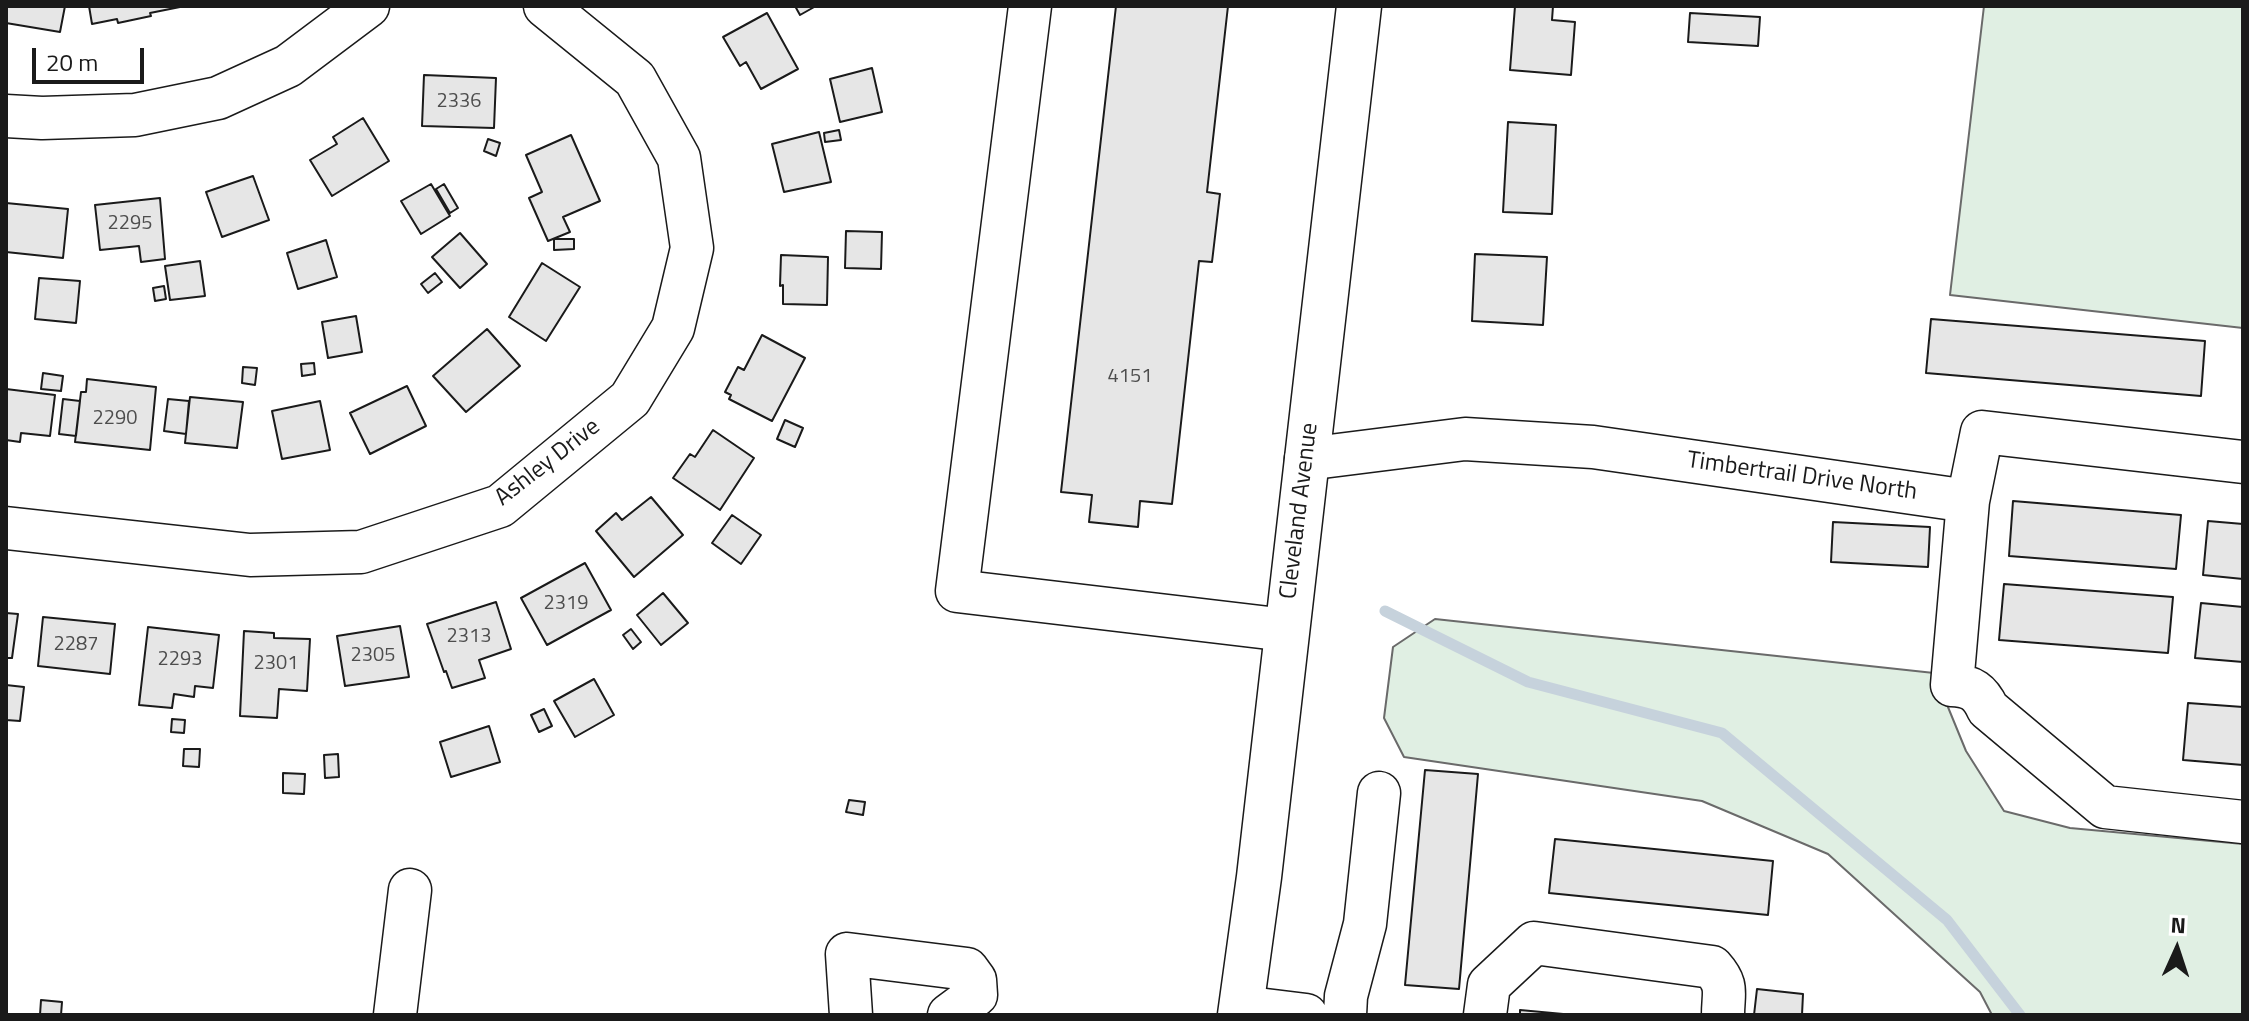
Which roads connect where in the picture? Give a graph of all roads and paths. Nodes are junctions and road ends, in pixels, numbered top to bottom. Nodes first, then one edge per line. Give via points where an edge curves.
1 (368, 6) edge
2 (545, 6) edge
3 (1030, 6) edge
4 (1359, 6) edge
5 (6, 116) edge
6 (1306, 459) junction
7 (2243, 462) edge
8 (1968, 501) junction
9 (6, 528) edge
10 (1286, 630) junction
11 (1379, 793) dead end
12 (2243, 822) edge
13 (410, 890) dead end
14 (1240, 1011) edge
15 (395, 1015) edge
16 (851, 1015) edge
17 (949, 1015) edge
18 (1306, 1015) edge
19 (1345, 1015) edge
20 (1485, 1015) edge
21 (1723, 1015) edge

1 - 5 street via 288,66 218,98 135,115
2 - 9 street, Ashley Drive via 635,79 679,158 692,248 673,328 630,399 500,506 361,552 250,555
3 - 10 street via 957,591
4 - 6 main road, Cleveland Avenue
6 - 8 street, Timbertrail Drive North via 1465,439 1565,445
6 - 10 main road, Cleveland Avenue
7 - 8 street via 1982,432
8 - 12 street via 1952,685 1969,686 1981,695 1988,709 2105,807
10 - 14 main road, Cleveland Avenue
11 - 19 street via 1365,924
13 - 15 street
14 - 18 street
16 - 17 street via 847,954 967,969 976,995
20 - 21 street via 1489,985 1534,943 1712,967 1726,992

